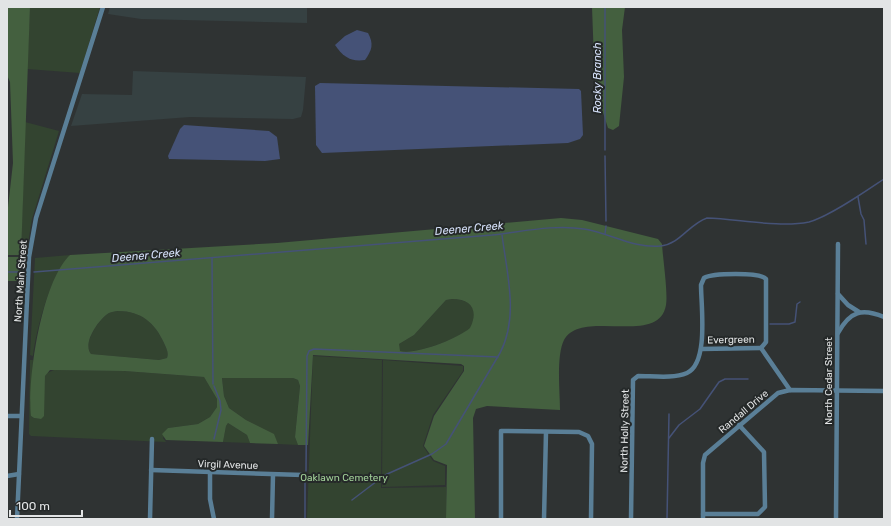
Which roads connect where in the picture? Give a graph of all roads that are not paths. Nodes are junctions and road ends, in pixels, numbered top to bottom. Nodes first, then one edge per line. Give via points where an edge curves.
1 (103, 7) edge
2 (838, 244) dead end
3 (838, 294) junction
4 (859, 312) junction
5 (884, 317) edge
6 (837, 335) junction
7 (761, 348) junction
8 (701, 349) junction
9 (790, 390) junction
10 (837, 390) junction
11 (884, 391) edge
12 (7, 416) edge
13 (21, 416) junction
14 (739, 425) junction
15 (546, 432) junction
16 (152, 439) dead end
17 (151, 470) junction
18 (210, 472) junction
19 (19, 474) junction
20 (273, 475) junction
21 (303, 475) dead end
22 (7, 476) edge
23 (703, 516) edge
24 (17, 519) edge
25 (150, 519) edge
26 (214, 519) edge
27 (272, 519) edge
28 (501, 519) edge
29 (544, 519) edge
30 (591, 519) edge
31 (631, 519) edge
32 (836, 519) edge

1 - 13 street, North Main Street via 32,237
2 - 3 street, North Cedar Street
3 - 4 street
3 - 6 street, North Cedar Street
4 - 5 street
4 - 6 street via 847,319
6 - 10 street, North Cedar Street
7 - 8 street, Evergreen
7 - 8 street via 766,342 767,283 763,277 711,275 704,278 701,285
7 - 9 street
8 - 31 street, North Holly Street via 696,366 688,373 638,376 633,380
9 - 10 street, Randall Drive
9 - 14 street, Randall Drive via 778,393
10 - 11 street, Randall Drive
10 - 32 street, North Cedar Street
12 - 13 street
13 - 19 street, North Main Street
14 - 23 street, Randall Drive via 705,456
14 - 23 street via 764,452 765,507 758,514
15 - 28 street via 501,432
15 - 29 street
15 - 30 street via 579,432 588,436
16 - 17 street
17 - 18 street, Virgil Avenue
17 - 25 street
18 - 20 street, Virgil Avenue
18 - 26 street via 210,499
19 - 22 street
19 - 24 street, North Main Street
20 - 21 street, Virgil Avenue
20 - 27 street

